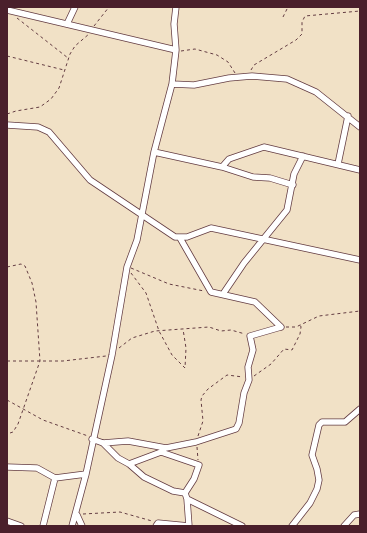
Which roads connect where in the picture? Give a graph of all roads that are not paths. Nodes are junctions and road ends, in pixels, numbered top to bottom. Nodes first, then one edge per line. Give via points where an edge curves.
1 (76, 7) edge
2 (176, 7) edge
3 (8, 10) edge
4 (67, 24) junction
5 (176, 50) junction
6 (172, 84) junction
7 (348, 116) junction
8 (7, 125) edge
9 (360, 127) edge
10 (154, 152) junction
11 (303, 156) junction
12 (338, 164) junction
13 (222, 167) junction
14 (360, 170) edge
15 (293, 185) junction
16 (143, 215) junction
17 (180, 238) junction
18 (263, 239) junction
19 (360, 260) edge
20 (223, 294) junction
21 (360, 409) edge
22 (92, 438) junction
23 (103, 443) junction
24 (129, 464) junction
25 (7, 467) edge
26 (86, 474) junction
27 (55, 478) junction
28 (186, 496) junction
29 (360, 514) edge
30 (77, 515) road end
31 (7, 521) edge
32 (15, 525) edge
33 (157, 525) edge
34 (21, 526) edge
35 (43, 526) edge
36 (72, 526) edge
37 (82, 526) edge
38 (189, 526) edge
39 (242, 526) edge
40 (292, 526) edge
41 (344, 526) edge

1 - 4 street
2 - 5 street
3 - 4 street
4 - 5 street
5 - 6 street
6 - 7 street via 194,85 252,76 283,78 316,92
6 - 10 street
7 - 9 street
7 - 12 street
8 - 16 street via 38,127 49,132 90,180
10 - 13 street
10 - 16 street
11 - 12 street
11 - 13 street via 264,148 230,159
11 - 15 street via 296,170
12 - 14 street
13 - 15 street
15 - 18 street via 287,210
16 - 17 street via 172,236
16 - 22 street via 127,270 112,355
17 - 18 street via 210,228
17 - 20 street via 211,292
18 - 19 street
18 - 20 street
20 - 23 street via 255,302 281,327 250,336 253,350 248,367 249,378 236,429 196,442 166,448 128,441
21 - 40 street via 344,422 322,422 319,425 312,455 319,480 317,489
22 - 23 street
22 - 26 street
23 - 24 street via 118,458
24 - 28 street via 144,478
24 - 28 street via 162,452 198,465
25 - 27 street via 37,468
26 - 27 street
26 - 36 street
27 - 35 street
28 - 38 street
28 - 39 street
29 - 41 street via 354,515
30 - 37 street
31 - 32 street
32 - 34 street
33 - 38 street

